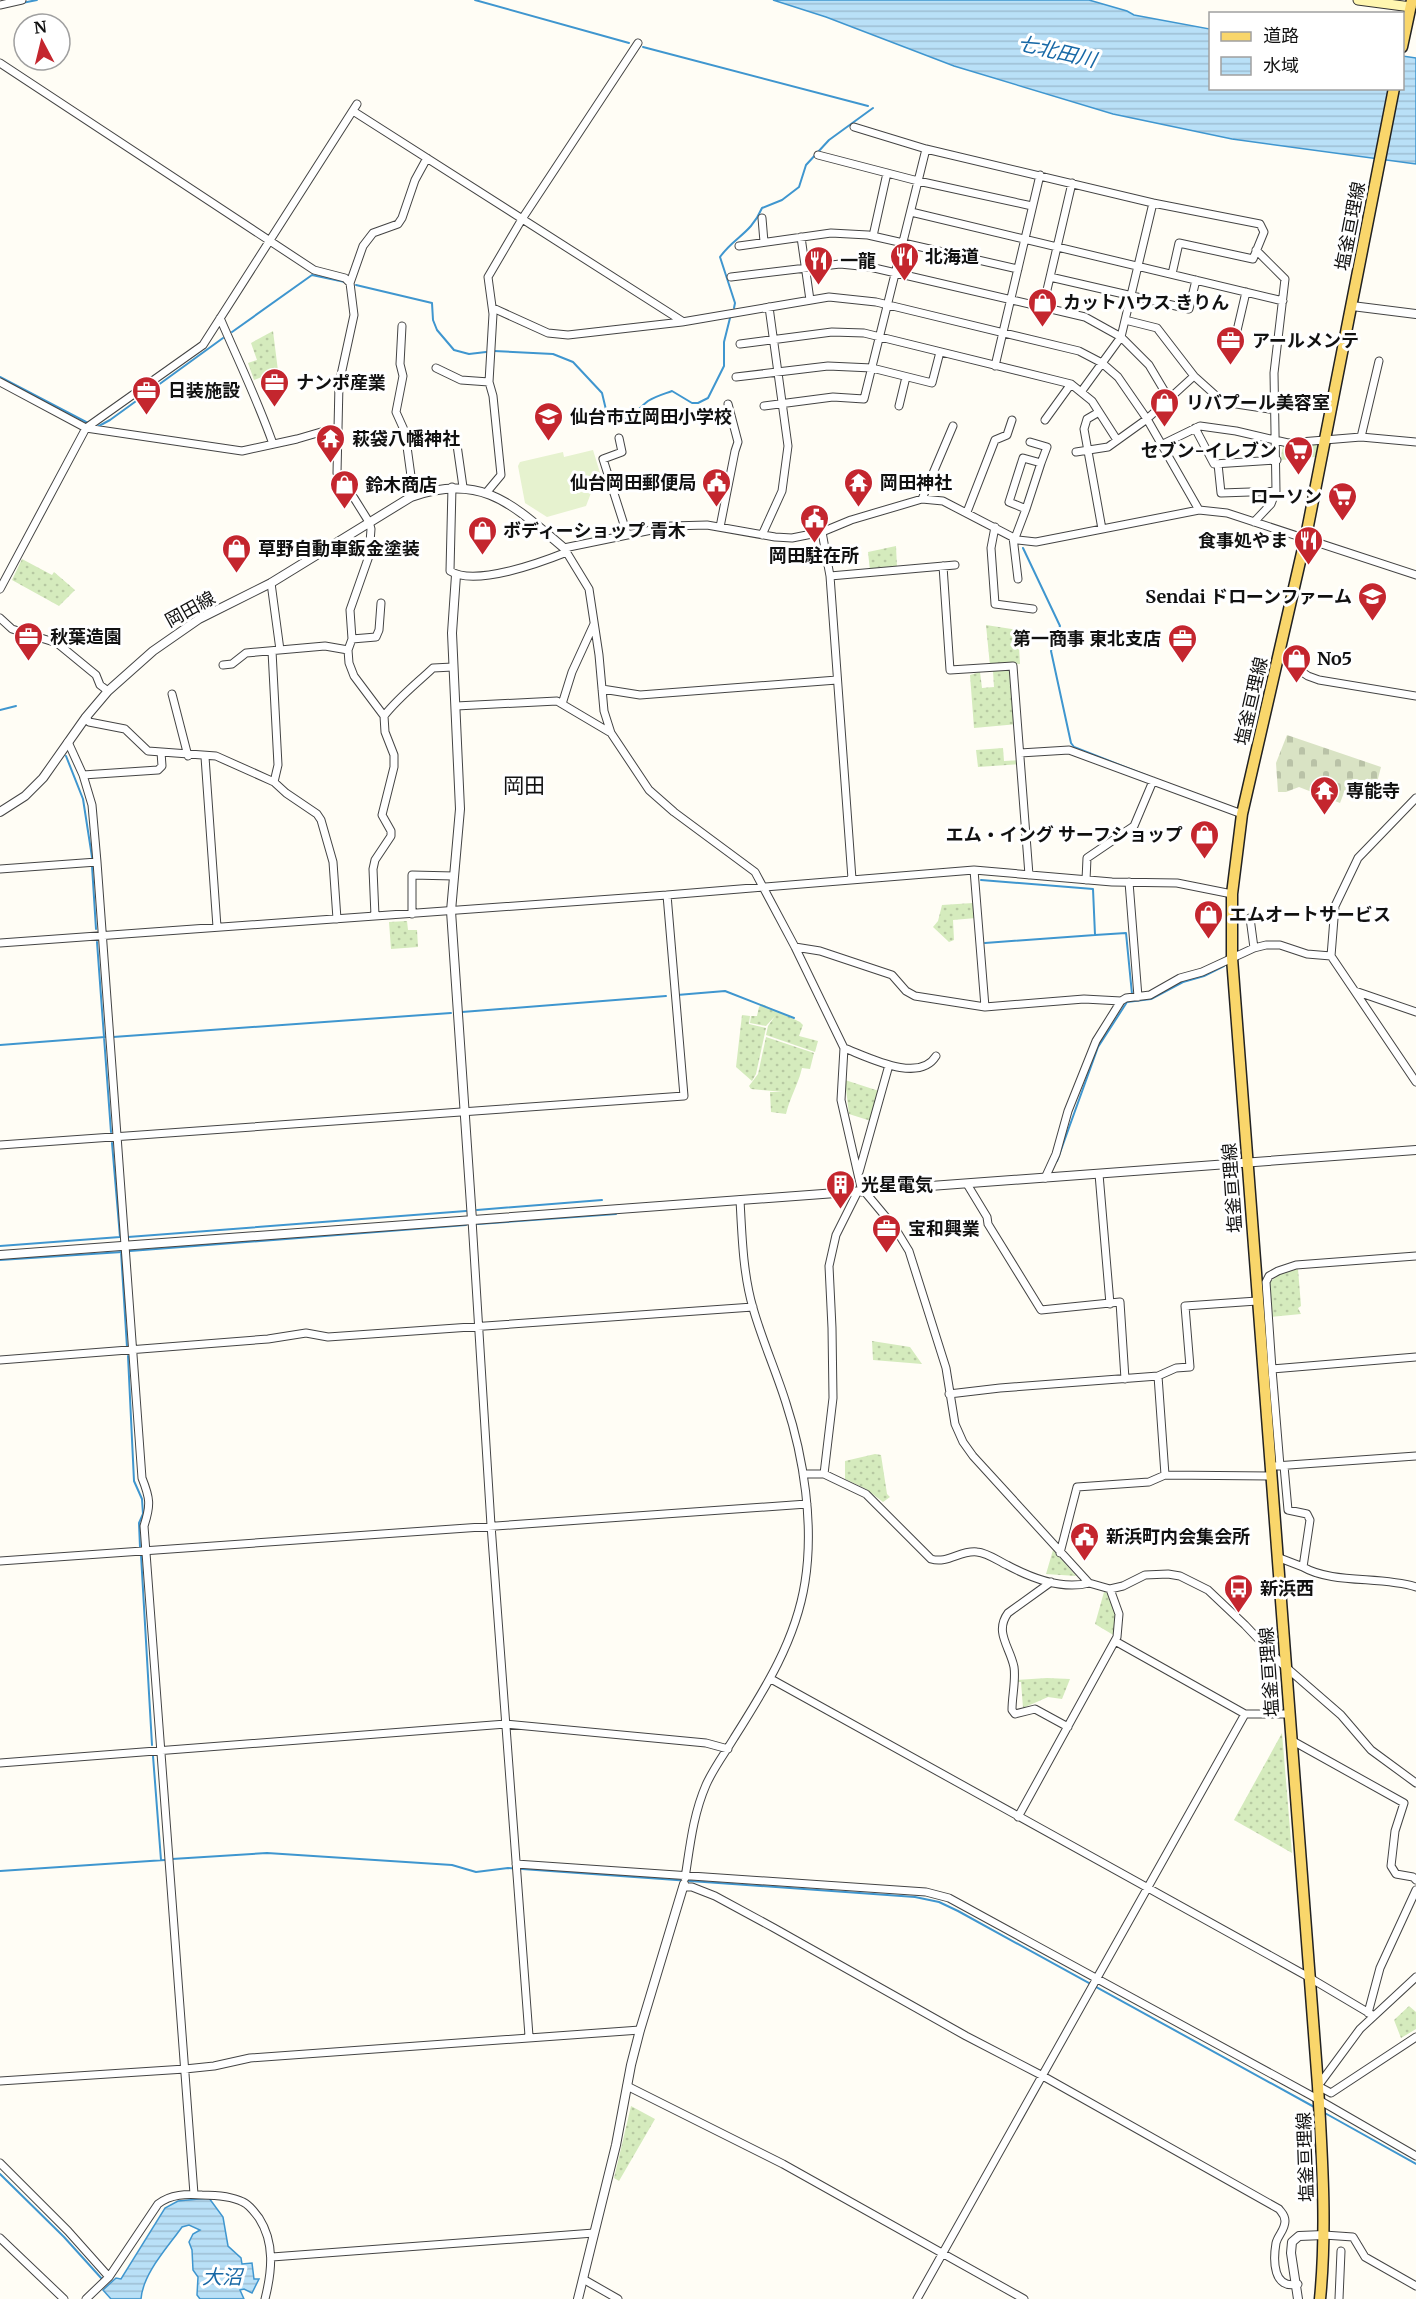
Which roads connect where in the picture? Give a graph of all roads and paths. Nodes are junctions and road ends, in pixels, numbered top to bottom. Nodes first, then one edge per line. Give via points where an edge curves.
1 (22, 0) edge
2 (1358, 0) edge
3 (0, 5) edge
4 (1412, 7) edge
5 (1404, 39) edge
6 (638, 43) dead end
7 (0, 63) edge
8 (1394, 90) edge
9 (854, 127) dead end
10 (926, 149) junction
11 (818, 155) dead end
12 (427, 158) junction
13 (887, 173) junction
14 (1040, 175) junction
15 (918, 181) junction
16 (1072, 183) junction
17 (1153, 203) junction
18 (1032, 206) junction
19 (911, 212) junction
20 (762, 218) dead end
21 (522, 219) junction
22 (873, 236) junction
23 (801, 237) junction
24 (1025, 239) junction
25 (270, 240) junction
26 (764, 242) junction
27 (903, 243) junction
28 (739, 246) dead end
29 (1057, 247) junction
30 (1256, 250) junction
31 (1138, 266) junction
32 (805, 268) junction
33 (1018, 269) junction
34 (896, 273) junction
35 (1172, 274) junction
36 (730, 277) dead end
37 (1050, 277) junction
38 (1196, 280) junction
39 (350, 283) junction
40 (1246, 292) junction
41 (1131, 296) junction
42 (1011, 299) junction
43 (810, 300) junction
44 (1283, 301) junction
45 (888, 304) junction
46 (1352, 306) junction
47 (769, 307) junction
48 (1043, 307) junction
49 (493, 308) junction
50 (1416, 314) edge
51 (220, 318) junction
52 (1125, 320) junction
53 (682, 321) junction
54 (402, 326) dead end
55 (1003, 332) junction
56 (880, 337) junction
57 (1121, 337) junction
58 (773, 339) junction
59 (740, 344) dead end
60 (940, 352) junction
61 (1232, 352) dead end
62 (1378, 361) dead end
63 (1102, 363) junction
64 (995, 366) junction
65 (436, 368) dead end
66 (872, 368) junction
67 (778, 372) junction
68 (1194, 376) junction
69 (906, 377) junction
70 (736, 378) dead end
71 (0, 382) edge
72 (489, 382) junction
73 (1071, 384) junction
74 (1081, 392) junction
75 (1168, 397) junction
76 (782, 403) junction
77 (728, 404) dead end
78 (764, 406) dead end
79 (899, 406) dead end
80 (1276, 410) junction
81 (1099, 412) junction
82 (1147, 419) junction
83 (1012, 420) dead end
84 (1044, 420) dead end
85 (953, 426) dead end
86 (338, 427) junction
87 (87, 428) junction
88 (1195, 428) junction
89 (1361, 437) junction
90 (619, 438) dead end
91 (1117, 440) junction
92 (1276, 440) junction
93 (1325, 441) junction
94 (1030, 442) dead end
95 (1416, 442) edge
96 (273, 444) junction
97 (457, 445) dead end
98 (1161, 445) junction
99 (1087, 450) junction
100 (1076, 452) dead end
101 (1277, 460) junction
102 (1041, 463) junction
103 (1218, 464) junction
104 (452, 487) junction
105 (463, 487) junction
106 (1276, 491) junction
107 (486, 493) junction
108 (411, 497) junction
109 (922, 499) junction
110 (1026, 509) junction
111 (1199, 510) junction
112 (967, 512) junction
113 (369, 522) junction
114 (1254, 522) junction
115 (720, 527) junction
116 (995, 527) junction
117 (1102, 529) junction
118 (822, 532) junction
119 (627, 534) junction
120 (762, 535) junction
121 (1014, 537) junction
122 (1306, 537) junction
123 (566, 550) junction
124 (955, 565) dead end
125 (943, 566) junction
126 (456, 574) junction
127 (1416, 574) edge
128 (830, 576) junction
129 (1018, 579) dead end
130 (271, 583) junction
131 (0, 589) edge
132 (381, 603) dead end
133 (1033, 609) dead end
134 (0, 618) edge
135 (594, 624) junction
136 (0, 627) edge
137 (12, 629) junction
138 (352, 639) junction
139 (276, 650) junction
140 (348, 650) junction
141 (1278, 656) junction
142 (223, 665) dead end
143 (453, 667) junction
144 (837, 680) junction
145 (602, 689) junction
146 (108, 691) junction
147 (172, 694) dead end
148 (1416, 696) edge
149 (562, 704) junction
150 (456, 706) junction
151 (384, 716) junction
152 (86, 717) junction
153 (611, 734) junction
154 (68, 742) junction
155 (161, 752) junction
156 (1020, 753) junction
157 (188, 756) junction
158 (205, 757) junction
159 (82, 775) junction
160 (1153, 781) junction
161 (274, 782) junction
162 (1416, 798) edge
163 (0, 812) edge
164 (1242, 814) junction
165 (97, 862) junction
166 (0, 869) edge
167 (974, 870) junction
168 (1029, 875) junction
169 (454, 876) junction
170 (852, 879) junction
171 (1086, 880) junction
172 (1129, 882) junction
173 (764, 887) junction
174 (1232, 894) junction
175 (667, 895) junction
176 (452, 911) junction
177 (412, 914) junction
178 (375, 916) junction
179 (1250, 918) dead end
180 (337, 919) junction
181 (217, 927) junction
182 (101, 936) junction
183 (0, 943) edge
184 (795, 947) junction
185 (1254, 948) junction
186 (1331, 956) junction
187 (1232, 958) junction
188 (1355, 991) junction
189 (1138, 997) junction
190 (1121, 1001) junction
191 (985, 1007) junction
192 (1416, 1012) edge
193 (844, 1048) junction
194 (936, 1056) dead end
195 (889, 1065) junction
196 (1416, 1082) edge
197 (464, 1112) junction
198 (116, 1137) junction
199 (0, 1145) edge
200 (1416, 1150) edge
201 (1247, 1164) junction
202 (1099, 1174) junction
203 (858, 1175) junction
204 (1045, 1178) junction
205 (967, 1184) junction
206 (861, 1192) junction
207 (740, 1200) junction
208 (472, 1220) junction
209 (124, 1246) junction
210 (0, 1255) edge
211 (1416, 1256) edge
212 (1257, 1301) junction
213 (1110, 1304) junction
214 (753, 1307) junction
215 (479, 1325) junction
216 (132, 1350) junction
217 (1416, 1357) edge
218 (0, 1360) edge
219 (1272, 1369) junction
220 (1158, 1376) junction
221 (1125, 1379) junction
222 (949, 1394) junction
223 (1416, 1456) edge
224 (1276, 1469) junction
225 (803, 1474) junction
226 (824, 1474) junction
227 (1165, 1475) junction
228 (807, 1504) junction
229 (491, 1525) junction
230 (146, 1550) junction
231 (1060, 1553) junction
232 (1277, 1557) junction
233 (0, 1561) edge
234 (1303, 1567) junction
235 (1051, 1582) junction
236 (1089, 1583) junction
237 (1416, 1587) edge
238 (1110, 1589) junction
239 (1115, 1641) junction
240 (1286, 1667) junction
241 (771, 1679) junction
242 (1245, 1714) junction
243 (1289, 1714) junction
244 (506, 1724) junction
245 (1068, 1727) junction
246 (1291, 1740) junction
247 (728, 1749) junction
248 (161, 1751) junction
249 (0, 1763) edge
250 (1416, 1783) edge
251 (1018, 1817) junction
252 (516, 1868) junction
253 (685, 1880) junction
254 (1416, 1880) edge
255 (1148, 1888) junction
256 (1416, 1890) edge
257 (1416, 1977) edge
258 (1309, 1978) junction
259 (1093, 1982) junction
260 (1371, 2014) junction
261 (640, 2030) junction
262 (529, 2036) junction
263 (1416, 2037) edge
264 (185, 2069) junction
265 (1041, 2075) junction
266 (0, 2081) edge
267 (627, 2086) junction
268 (1318, 2086) junction
269 (1319, 2102) junction
270 (1416, 2156) edge
271 (0, 2163) edge
272 (194, 2194) junction
273 (594, 2233) junction
274 (1324, 2235) junction
275 (0, 2238) edge
276 (1341, 2251) dead end
277 (942, 2254) junction
278 (272, 2257) junction
279 (582, 2279) junction
280 (106, 2280) junction
281 (1298, 2284) junction
282 (1416, 2286) edge
283 (64, 2299) edge
284 (86, 2299) edge
285 (265, 2299) edge
286 (578, 2299) edge
287 (618, 2299) edge
288 (916, 2299) edge
289 (1024, 2299) edge
290 (1298, 2299) edge
291 (1320, 2299) edge
292 (1339, 2299) edge

1 - 3 street
2 - 4 main road
4 - 5 main road
6 - 21 street
7 - 25 street
8 - 46 main road, 塩釜亘理線
9 - 10 street
10 - 14 street
10 - 15 street
11 - 13 street
12 - 21 street
12 - 25 street via 355,107
12 - 39 street via 402,218 398,224 373,233 363,246
13 - 15 street
13 - 22 street
14 - 16 street
14 - 18 street
15 - 18 street
15 - 19 street
16 - 17 street
16 - 29 street
17 - 30 street via 1260,224 1264,232
17 - 31 street
18 - 24 street
19 - 24 street
19 - 27 street
20 - 26 street
21 - 49 street via 488,277
21 - 53 street
22 - 23 street via 831,233
22 - 27 street
23 - 26 street
23 - 32 street
24 - 29 street
24 - 33 street
25 - 39 street via 314,270 345,278
25 - 51 street
26 - 28 street
27 - 33 street
27 - 34 street
29 - 31 street
29 - 37 street
30 - 35 street via 1252,259 1179,243
30 - 44 street via 1285,279
31 - 35 street
31 - 41 street
32 - 34 street via 840,264
32 - 36 street
32 - 43 street
33 - 42 street
34 - 42 street
34 - 45 street
35 - 38 street
37 - 41 street
37 - 48 street
38 - 40 street
38 - 41 street via 1189,309
39 - 86 street via 354,315 339,384
40 - 44 street
40 - 61 street
41 - 52 street
42 - 48 street
42 - 55 street
43 - 45 street via 829,297
43 - 47 street
44 - 80 street via 1274,373
45 - 55 street
45 - 56 street
46 - 50 street
46 - 93 main road, 塩釜亘理線
47 - 53 street
47 - 58 street
48 - 57 street via 1085,317
49 - 53 street via 548,333 567,335
49 - 72 street
51 - 87 street via 196,352
51 - 96 street
52 - 57 street
52 - 68 street via 1157,328
54 - 108 street via 403,376 396,412 405,432
55 - 63 street via 1079,351
55 - 64 street
56 - 58 street via 832,332
56 - 60 street
56 - 66 street
57 - 63 street
57 - 75 street via 1149,365
58 - 59 street
58 - 67 street
60 - 64 street
60 - 69 street via 932,383
62 - 89 street
63 - 74 street
63 - 82 street via 1118,377
64 - 73 street
65 - 72 street via 461,380
66 - 67 street via 828,366
66 - 69 street
66 - 76 street via 864,399 833,397
67 - 70 street
67 - 76 street
68 - 75 street
68 - 80 street via 1223,402
69 - 79 street
71 - 87 street
72 - 107 street via 501,476
73 - 74 street
73 - 84 street
74 - 81 street
75 - 82 street
76 - 78 street
76 - 120 street via 788,446 782,491
77 - 115 street via 738,442
80 - 92 street
81 - 91 street
81 - 99 street via 1087,419
82 - 91 street
82 - 98 street
83 - 112 street via 1007,435 995,440
85 - 109 street
86 - 96 street
86 - 113 street via 337,473
87 - 96 street via 243,451
87 - 131 street
88 - 92 street via 1236,431
88 - 98 street
88 - 103 street via 1214,464
89 - 93 street
89 - 95 street
90 - 119 street via 622,452 603,459
91 - 99 street via 1108,447
92 - 93 street
92 - 101 street
93 - 122 main road, 塩釜亘理線
94 - 102 street via 1047,447
97 - 105 street
98 - 111 street
99 - 100 street
99 - 117 street
101 - 103 street
101 - 106 street
102 - 110 street
102 - 110 street via 1023,459 1009,502
103 - 106 street via 1221,493
104 - 105 street, 岡田線
104 - 108 street, 岡田線
104 - 126 street via 450,571
105 - 107 street, 岡田線
106 - 114 street via 1271,504
107 - 123 street, 岡田線 via 518,510
108 - 113 street, 岡田線
109 - 112 street via 943,501
109 - 118 street
110 - 121 street
111 - 114 street via 1227,513
111 - 117 street
112 - 116 street
113 - 130 street, 岡田線
113 - 138 street via 369,556 350,610
114 - 122 street
115 - 119 street via 671,526
115 - 120 street
116 - 121 street
116 - 133 street via 991,548 995,604
117 - 121 street via 1036,542
118 - 120 street via 792,538
118 - 128 street
119 - 123 street
121 - 129 street
122 - 127 street
122 - 141 main road, 塩釜亘理線
123 - 126 street via 543,562 499,574
123 - 135 street via 589,589
124 - 125 street
125 - 128 street
125 - 156 street via 950,670 1013,666
126 - 143 street
128 - 144 street
130 - 139 street
130 - 146 street, 岡田線 via 176,634
132 - 138 street via 376,637
134 - 137 street
135 - 145 street
135 - 149 street
136 - 137 street
137 - 146 street via 57,643 96,675
138 - 140 street
139 - 140 street via 325,646
139 - 142 street via 246,653 232,664
139 - 161 street via 279,765
140 - 151 street via 354,676
141 - 148 street via 1319,680
141 - 164 main road, 塩釜亘理線
143 - 150 street
143 - 151 street via 433,668
144 - 145 street via 640,694
144 - 170 street
145 - 153 street
146 - 152 street, 岡田線
147 - 157 street
149 - 150 street via 557,701
149 - 153 street
150 - 169 street via 460,809
151 - 178 street via 385,732 394,755 382,815 391,837 373,869
152 - 154 street, 岡田線
152 - 155 street via 89,722 125,729 148,751
153 - 173 street via 649,790 755,872
154 - 159 street
154 - 163 street, 岡田線 via 43,778
155 - 157 street
155 - 159 street via 162,766 158,770
156 - 160 street via 1069,750
156 - 168 street
157 - 158 street
158 - 161 street via 216,756
158 - 181 street
159 - 165 street via 92,805
160 - 164 street
160 - 171 street via 1134,826 1087,858
161 - 180 street via 321,820 333,862
162 - 186 street via 1358,858 1335,906
164 - 174 main road, 塩釜亘理線
165 - 166 street
165 - 182 street
167 - 168 street
167 - 170 street
167 - 191 street
168 - 171 street
169 - 176 street
169 - 177 street via 412,875
170 - 173 street
171 - 172 street
172 - 174 street via 1177,883
172 - 189 street
173 - 175 street
173 - 184 street
174 - 187 main road, 塩釜亘理線
175 - 176 street
175 - 197 street via 684,1096
176 - 177 street
176 - 197 street
177 - 178 street
178 - 180 street
179 - 185 street
180 - 181 street
181 - 182 street
182 - 183 street
182 - 198 street
184 - 191 street via 820,951 892,975 915,996
184 - 193 street
185 - 186 street via 1280,945 1307,954
185 - 187 street
186 - 188 street
187 - 189 street
187 - 201 main road, 塩釜亘理線
188 - 192 street
188 - 196 street
189 - 190 street
190 - 191 street via 1084,999
190 - 204 street via 1096,1041
193 - 195 street
193 - 203 street via 841,1100
194 - 195 street via 924,1068
195 - 203 street
197 - 198 street
197 - 208 street
198 - 199 street
198 - 209 street
200 - 201 street
201 - 202 street
201 - 212 main road, 塩釜亘理線
202 - 204 street
202 - 213 street
203 - 206 street
204 - 205 street
205 - 206 street
205 - 213 street via 1041,1310
206 - 207 street
206 - 222 street via 895,1228 909,1251 946,1368
206 - 226 street via 837,1235 829,1266 833,1398
207 - 208 street
207 - 214 street
208 - 209 street
208 - 215 street
209 - 210 street
209 - 216 street
211 - 219 street via 1296,1265 1269,1276 1266,1282
212 - 220 street via 1185,1306 1190,1367
212 - 224 main road, 塩釜亘理線
213 - 221 street via 1120,1302
214 - 215 street
214 - 225 street via 787,1405
215 - 216 street via 328,1337 306,1332 268,1340
215 - 229 street
216 - 218 street
216 - 230 street via 142,1478 150,1508 144,1526
217 - 219 street
219 - 224 street
220 - 221 street
220 - 227 street
221 - 222 street
222 - 231 street via 963,1442
223 - 224 street
224 - 227 street
224 - 232 main road, 塩釜亘理線
224 - 234 street via 1288,1510 1307,1514 1310,1520
225 - 226 street
225 - 228 street
226 - 235 street via 866,1494 931,1559 939,1561 978,1552
227 - 231 street via 1149,1482 1077,1487
228 - 229 street
228 - 241 street via 809,1556 805,1585 792,1634
229 - 230 street
229 - 244 street
230 - 233 street
230 - 248 street
231 - 236 street
232 - 234 street
232 - 240 main road, 塩釜亘理線
234 - 237 street via 1314,1574
235 - 236 street
235 - 245 street via 1008,1613 1002,1632 1014,1668 1012,1710 1015,1714 1035,1708
236 - 238 street
238 - 239 street via 1119,1614
238 - 240 street via 1156,1574 1180,1576 1197,1583 1245,1624
239 - 242 street
239 - 245 street
240 - 243 main road, 塩釜亘理線
240 - 250 street via 1341,1715 1371,1750
241 - 247 street
241 - 251 street
242 - 243 street
242 - 255 street
243 - 246 main road, 塩釜亘理線
244 - 247 street via 706,1743
244 - 248 street
244 - 252 street
245 - 251 street
246 - 254 street via 1404,1803 1395,1831 1391,1866 1396,1874
246 - 258 main road, 塩釜亘理線
247 - 253 street via 707,1784 694,1819
248 - 249 street
248 - 264 street
251 - 255 street
252 - 253 street
252 - 262 street
253 - 259 street via 926,1892 949,1898
253 - 261 street
253 - 265 street
255 - 258 street
255 - 259 street
256 - 260 street via 1380,1968
257 - 260 street
258 - 260 street
258 - 268 main road, 塩釜亘理線
259 - 265 street
259 - 269 street
260 - 268 street
261 - 262 street
261 - 267 street
262 - 264 street via 250,2058
263 - 268 street via 1330,2093
264 - 266 street
264 - 272 street
265 - 277 street
265 - 281 street via 1278,2209 1285,2222 1276,2243 1275,2273 1283,2284
267 - 273 street
267 - 277 street via 783,2164
268 - 269 main road, 塩釜亘理線
269 - 270 street
269 - 274 main road, 塩釜亘理線
271 - 280 street via 68,2230
272 - 278 street via 244,2202 252,2208 267,2232
272 - 280 street via 173,2196 158,2204
273 - 278 street
273 - 279 street
274 - 281 street via 1299,2236 1292,2242
274 - 282 street via 1353,2237 1365,2257
274 - 291 main road, 塩釜亘理線
275 - 283 street
276 - 292 street
277 - 288 street
277 - 289 street
278 - 285 street
279 - 286 street
279 - 287 street
280 - 284 street
281 - 290 street

